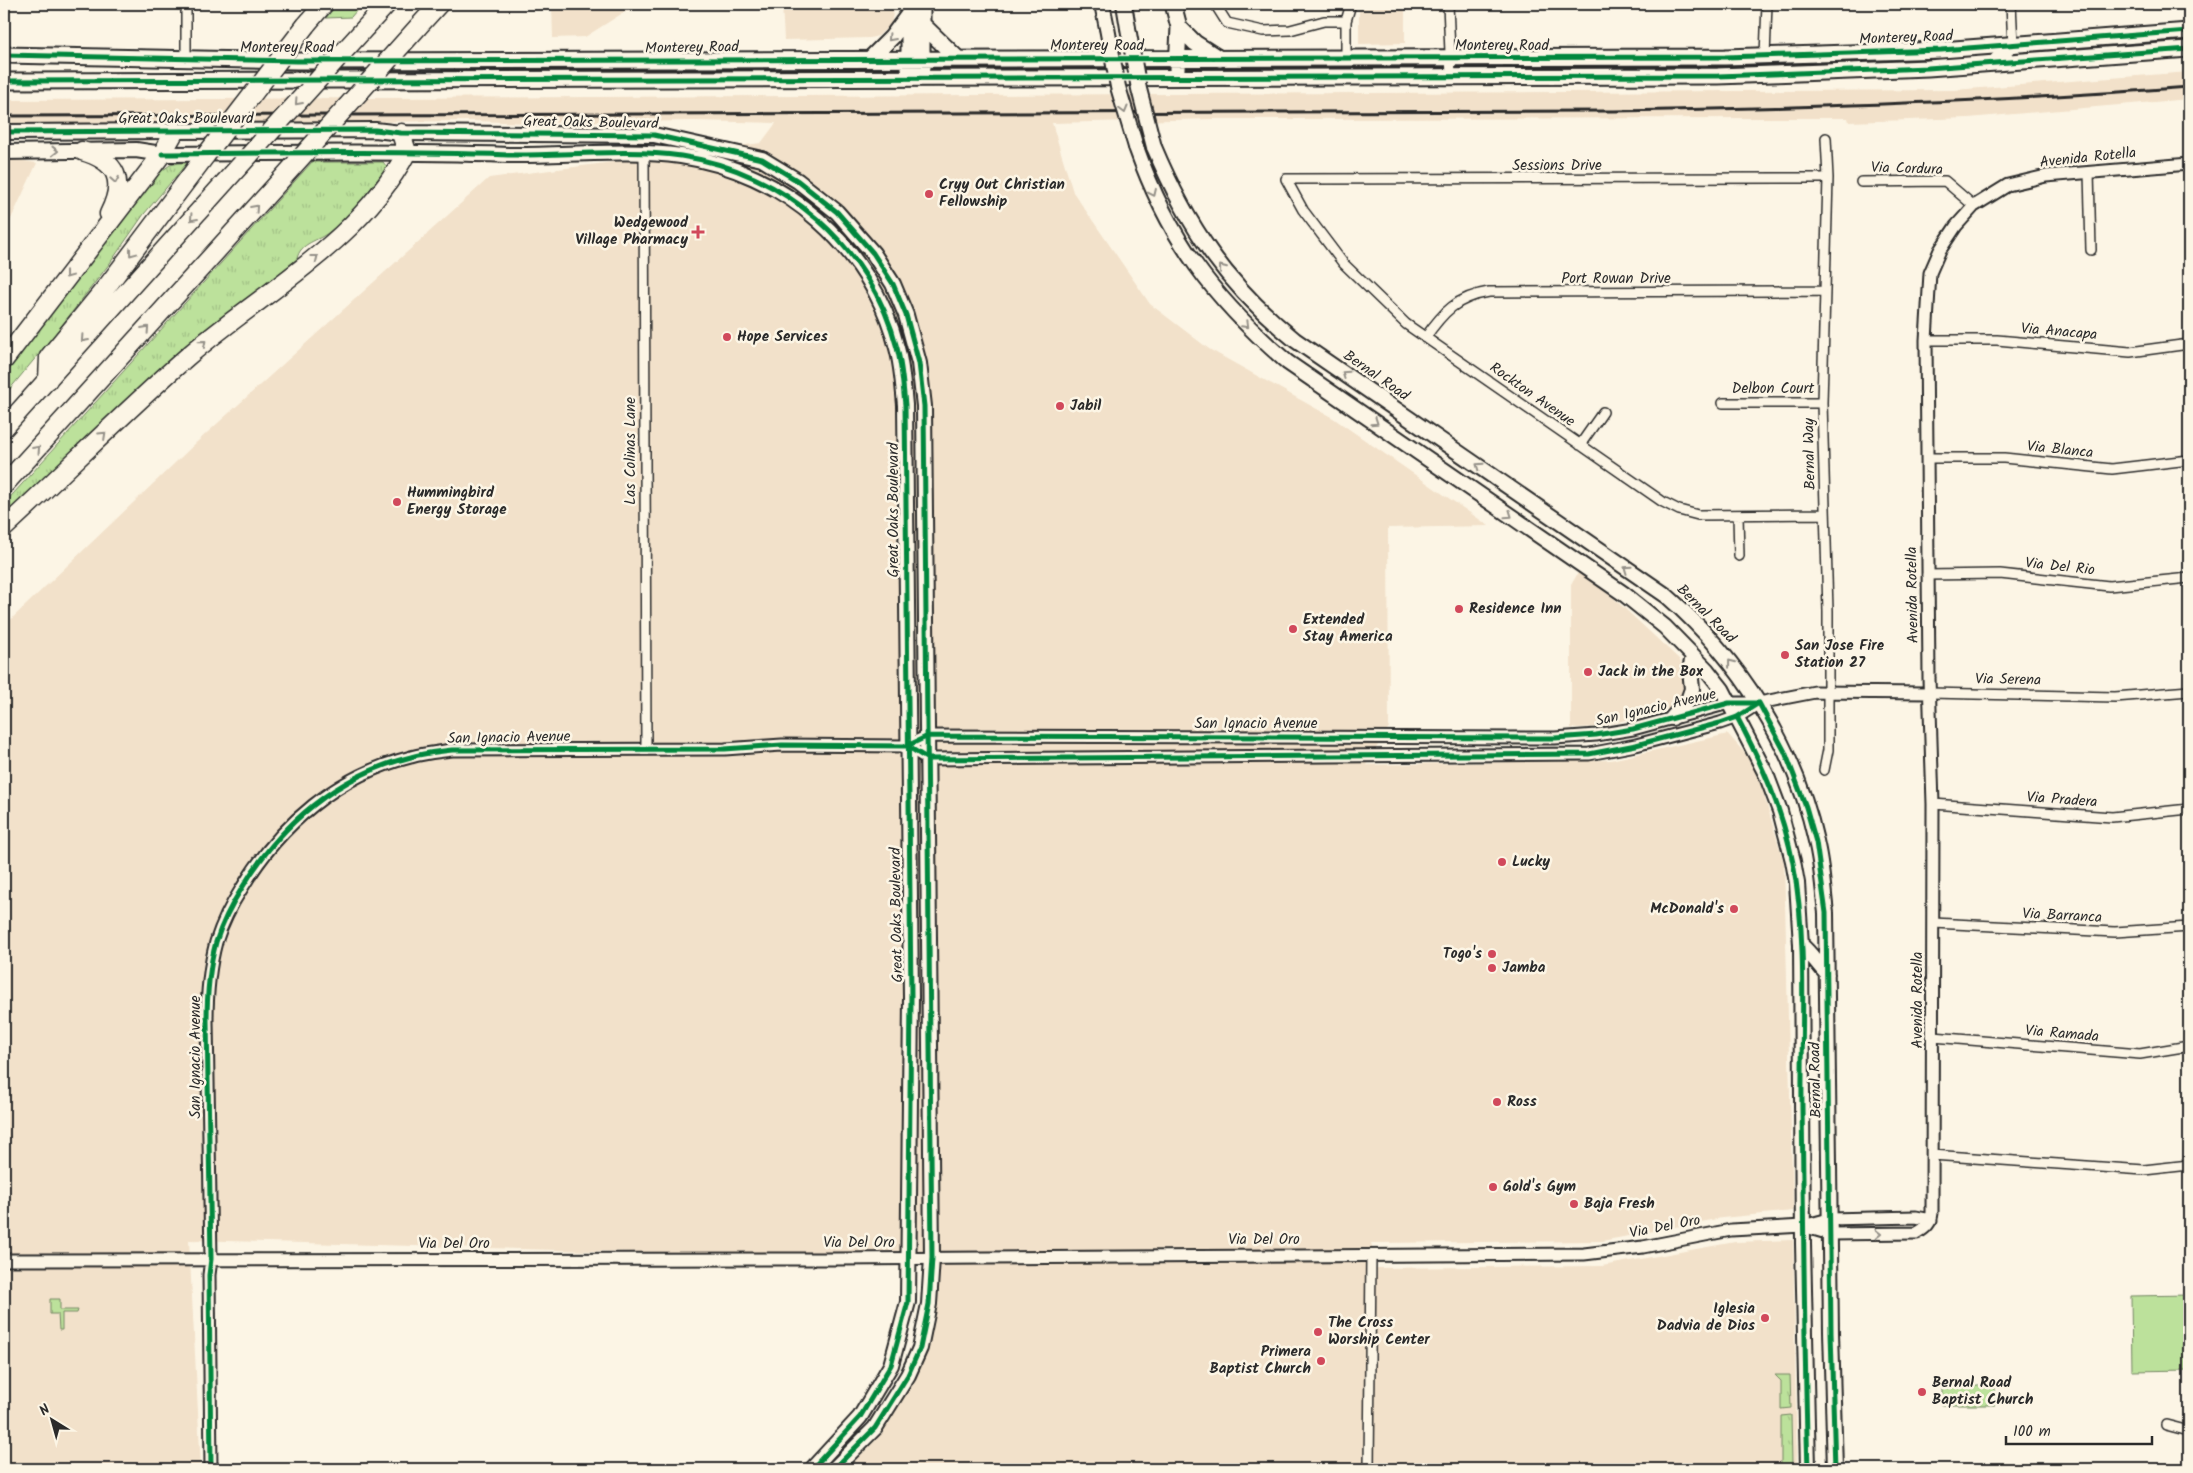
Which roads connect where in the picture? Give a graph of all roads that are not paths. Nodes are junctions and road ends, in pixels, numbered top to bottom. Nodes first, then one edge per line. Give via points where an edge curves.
1 (186, 4) edge
2 (324, 4) edge
3 (387, 4) edge
4 (439, 4) edge
5 (922, 4) edge
6 (1102, 4) edge
7 (1124, 4) edge
8 (1173, 4) edge
9 (1215, 4) edge
10 (1351, 4) edge
11 (1448, 4) edge
12 (1767, 4) edge
13 (2011, 4) edge
14 (909, 9) edge
15 (1346, 21) junction
16 (922, 24) junction
17 (1179, 27) junction
18 (2189, 31) edge
19 (2013, 45) junction
20 (2189, 50) edge
21 (4, 55) edge
22 (1765, 56) junction
23 (1346, 58) junction
24 (1451, 58) junction
25 (870, 59) junction
26 (916, 59) junction
27 (958, 59) junction
28 (1178, 59) junction
29 (1220, 59) junction
30 (186, 60) junction
31 (1988, 65) junction
32 (1451, 77) junction
33 (1176, 78) junction
34 (916, 79) junction
35 (4, 81) edge
36 (175, 131) junction
37 (4, 132) edge
38 (401, 133) junction
39 (1826, 138) dead end
40 (685, 140) junction
41 (82, 151) junction
42 (4, 152) edge
43 (407, 152) junction
44 (162, 154) junction
45 (644, 154) junction
46 (2189, 164) edge
47 (2089, 172) junction
48 (1828, 178) junction
49 (1286, 179) joint
50 (1860, 182) dead end
51 (1974, 206) junction
52 (96, 239) junction
53 (2091, 250) dead end
54 (1825, 291) junction
55 (1425, 338) junction
56 (1926, 340) junction
57 (2189, 344) edge
58 (4, 360) edge
59 (48, 380) junction
60 (1723, 403) dead end
61 (1822, 403) junction
62 (1603, 412) dead end
63 (4, 428) edge
64 (1580, 445) junction
65 (1927, 458) junction
66 (2189, 460) edge
67 (4, 485) edge
68 (906, 512) junction
69 (925, 512) junction
70 (1825, 514) junction
71 (1738, 515) junction
72 (4, 528) edge
73 (1739, 556) dead end
74 (1928, 575) junction
75 (2189, 578) edge
76 (1693, 657) junction
77 (1826, 690) junction
78 (2189, 691) edge
79 (1930, 693) junction
80 (1729, 703) junction
81 (1759, 703) junction
82 (1737, 717) junction
83 (1672, 718) junction
84 (928, 736) junction
85 (1448, 737) junction
86 (907, 746) junction
87 (646, 749) junction
88 (1443, 755) junction
89 (928, 759) junction
90 (1824, 770) dead end
91 (1933, 804) junction
92 (2189, 809) edge
93 (1933, 923) junction
94 (2189, 927) edge
95 (1801, 945) junction
96 (1827, 974) junction
97 (911, 997) junction
98 (930, 1005) junction
99 (1932, 1037) junction
100 (2189, 1046) edge
101 (1932, 1155) junction
102 (2189, 1165) edge
103 (1829, 1219) junction
104 (1931, 1220) junction
105 (1803, 1226) junction
106 (1830, 1234) junction
107 (1370, 1254) junction
108 (910, 1258) junction
109 (932, 1258) junction
110 (211, 1259) junction
111 (4, 1260) edge
112 (2166, 1425) dead end
113 (2189, 1431) edge
114 (211, 1469) edge
115 (812, 1469) edge
116 (834, 1469) edge
117 (1369, 1469) edge
118 (1808, 1469) edge
119 (1835, 1469) edge

1 - 30 street
2 -> 59 highway, bridge via 49,357
3 -> 59 highway, bridge
67 -> 4 highway, bridge
5 - 16 main road
6 -> 76 main road, Bernal Road, bridge via 1118,87 1151,190 1180,244 1213,289 1254,334 1287,362 1624,594 1665,627
81 -> 7 main road, Bernal Road, bridge via 1713,641 1667,596 1303,345 1259,309 1225,272 1177,200 1154,147 1139,89
8 - 17 main road
9 - 15 street via 1227,23 1263,30 1290,30 1324,21
10 - 15 street
11 - 24 street
12 - 22 street
13 - 19 street
14 -> 25 main road via 892,37
14 - 26 main road
15 - 23 street
16 - 26 main road
16 - 27 main road
17 - 28 main road
17 - 29 main road
18 - 19 main road, Monterey Road
19 - 22 main road, Monterey Road
19 - 31 street via 2006,54 1997,56
20 - 31 main road, Monterey Road
21 - 30 main road, Monterey Road
22 - 24 main road, Monterey Road
23 - 24 main road, Monterey Road
23 - 29 main road, Monterey Road
24 - 32 street
25 - 26 main road, Monterey Road
25 - 30 main road, Monterey Road
26 - 27 main road, Monterey Road
26 - 34 main road
27 - 28 main road, Monterey Road
28 - 29 main road, Monterey Road
28 - 33 main road
31 - 32 main road, Monterey Road via 1736,76
32 - 33 main road, Monterey Road
33 - 34 main road, Monterey Road
34 - 35 main road, Monterey Road
36 - 37 main road, Great Oaks Boulevard
36 - 38 main road, Great Oaks Boulevard via 375,130
36 - 44 highway
38 - 40 main road, Great Oaks Boulevard via 654,135
38 - 43 highway
39 - 48 street, Bernal Way
40 - 45 main road via 677,145 652,144
40 - 69 main road, Great Oaks Boulevard via 762,159 798,181 837,212 878,261 898,295 920,363 924,406
42 -> 41 main road, Great Oaks Boulevard
41 - 44 main road, Great Oaks Boulevard via 136,150
41 -> 52 highway via 104,160 111,166 117,180 113,206
43 - 44 main road, Great Oaks Boulevard
43 - 45 main road, Great Oaks Boulevard
72 -> 43 highway via 185,358 331,245 391,178
44 - 52 highway
45 - 68 main road, Great Oaks Boulevard via 705,160 769,184 814,215 858,264 880,302 897,348 905,402
45 - 87 street, Las Colinas Lane
46 - 47 street, Avenida Rotella
47 - 51 street, Avenida Rotella via 2046,176 2008,185
47 - 53 street
48 - 49 street, Sessions Drive
48 - 54 street, Bernal Way
49 - 55 street, Rockton Avenue via 1303,210 1343,263
50 - 51 street, Via Cordura via 1945,181
51 - 56 street, Avenida Rotella via 1940,250 1930,273
52 -> 58 highway
54 - 55 street, Port Rowan Drive via 1489,292 1472,295 1452,306
54 - 61 street, Bernal Way
55 - 64 street, Rockton Avenue
56 - 57 street, Via Anacapa via 1997,340 2130,352
56 - 65 street, Avenida Rotella
59 - 63 highway
60 - 61 street, Delbon Court
61 - 70 street, Bernal Way
62 - 64 street
64 - 71 street, Rockton Avenue via 1679,510 1698,515
65 - 66 street, Via Blanca via 2004,458 2112,469
65 - 74 street, Avenida Rotella
68 - 69 main road
68 - 86 main road, Great Oaks Boulevard
69 - 84 main road, Great Oaks Boulevard
70 - 71 street, Rockton Avenue
70 - 77 street, Bernal Way
71 - 73 street
74 - 75 street, Via Del Rio via 2000,574 2109,586
74 - 79 street, Avenida Rotella
76 - 80 main road, Bernal Road via 1722,689
76 - 83 main road via 1690,669 1692,689 1688,700
77 - 79 street, Via Serena
77 - 81 street, San Ignacio Avenue
77 - 90 street, Bernal Way via 1828,750
78 - 79 street, Via Serena via 2115,697
79 - 91 street, Avenida Rotella
80 - 81 street, San Ignacio Avenue
80 - 82 main road, Bernal Road
80 - 83 street, San Ignacio Avenue
81 - 82 street, San Ignacio Avenue
81 - 96 main road, Bernal Road via 1793,770 1816,842 1826,913
82 - 88 street, San Ignacio Avenue via 1598,753
82 - 95 main road, Bernal Road via 1766,774 1786,831 1796,883
83 - 85 street, San Ignacio Avenue via 1596,735
84 - 85 street, San Ignacio Avenue
84 - 86 street, San Ignacio Avenue
84 - 89 main road, Great Oaks Boulevard
85 - 88 street
86 - 87 street, San Ignacio Avenue
86 - 89 street
86 - 97 main road, Great Oaks Boulevard
87 - 110 street, San Ignacio Avenue via 452,750 411,757 369,771 339,786 287,827 264,852 229,908 216,942 208,986
88 - 89 street, San Ignacio Avenue
89 - 98 main road, Great Oaks Boulevard
91 - 92 street, Via Pradera via 2112,817
91 - 93 street, Avenida Rotella
93 - 94 street, Via Barranca via 2115,932
93 - 99 street, Avenida Rotella
95 - 96 main road
95 - 105 main road, Bernal Road
96 - 103 main road, Bernal Road
97 - 98 main road
97 - 108 main road, Great Oaks Boulevard
98 - 109 main road, Great Oaks Boulevard
99 - 100 street, Via Ramada via 2140,1054
99 - 101 street, Avenida Rotella
101 - 102 street via 2144,1170
101 - 104 street, Avenida Rotella
103 - 104 street, Via Del Oro via 1916,1217
103 - 105 street, Via Del Oro
103 - 106 main road, Bernal Road
106 -> 104 street, Via Del Oro via 1917,1233
105 - 106 street, Via Del Oro
105 - 107 street, Via Del Oro via 1731,1230 1608,1252
105 - 118 main road, Bernal Road
106 - 119 main road, Bernal Road
107 - 109 street, Via Del Oro
107 - 117 street
108 - 109 street, Via Del Oro
108 - 110 street, Via Del Oro
108 - 115 main road, Great Oaks Boulevard via 908,1302 891,1365 860,1417
109 - 116 main road, Great Oaks Boulevard via 929,1304 920,1348 908,1375 875,1428
110 - 111 street, Via Del Oro
110 - 114 street, San Ignacio Avenue
112 - 113 street

